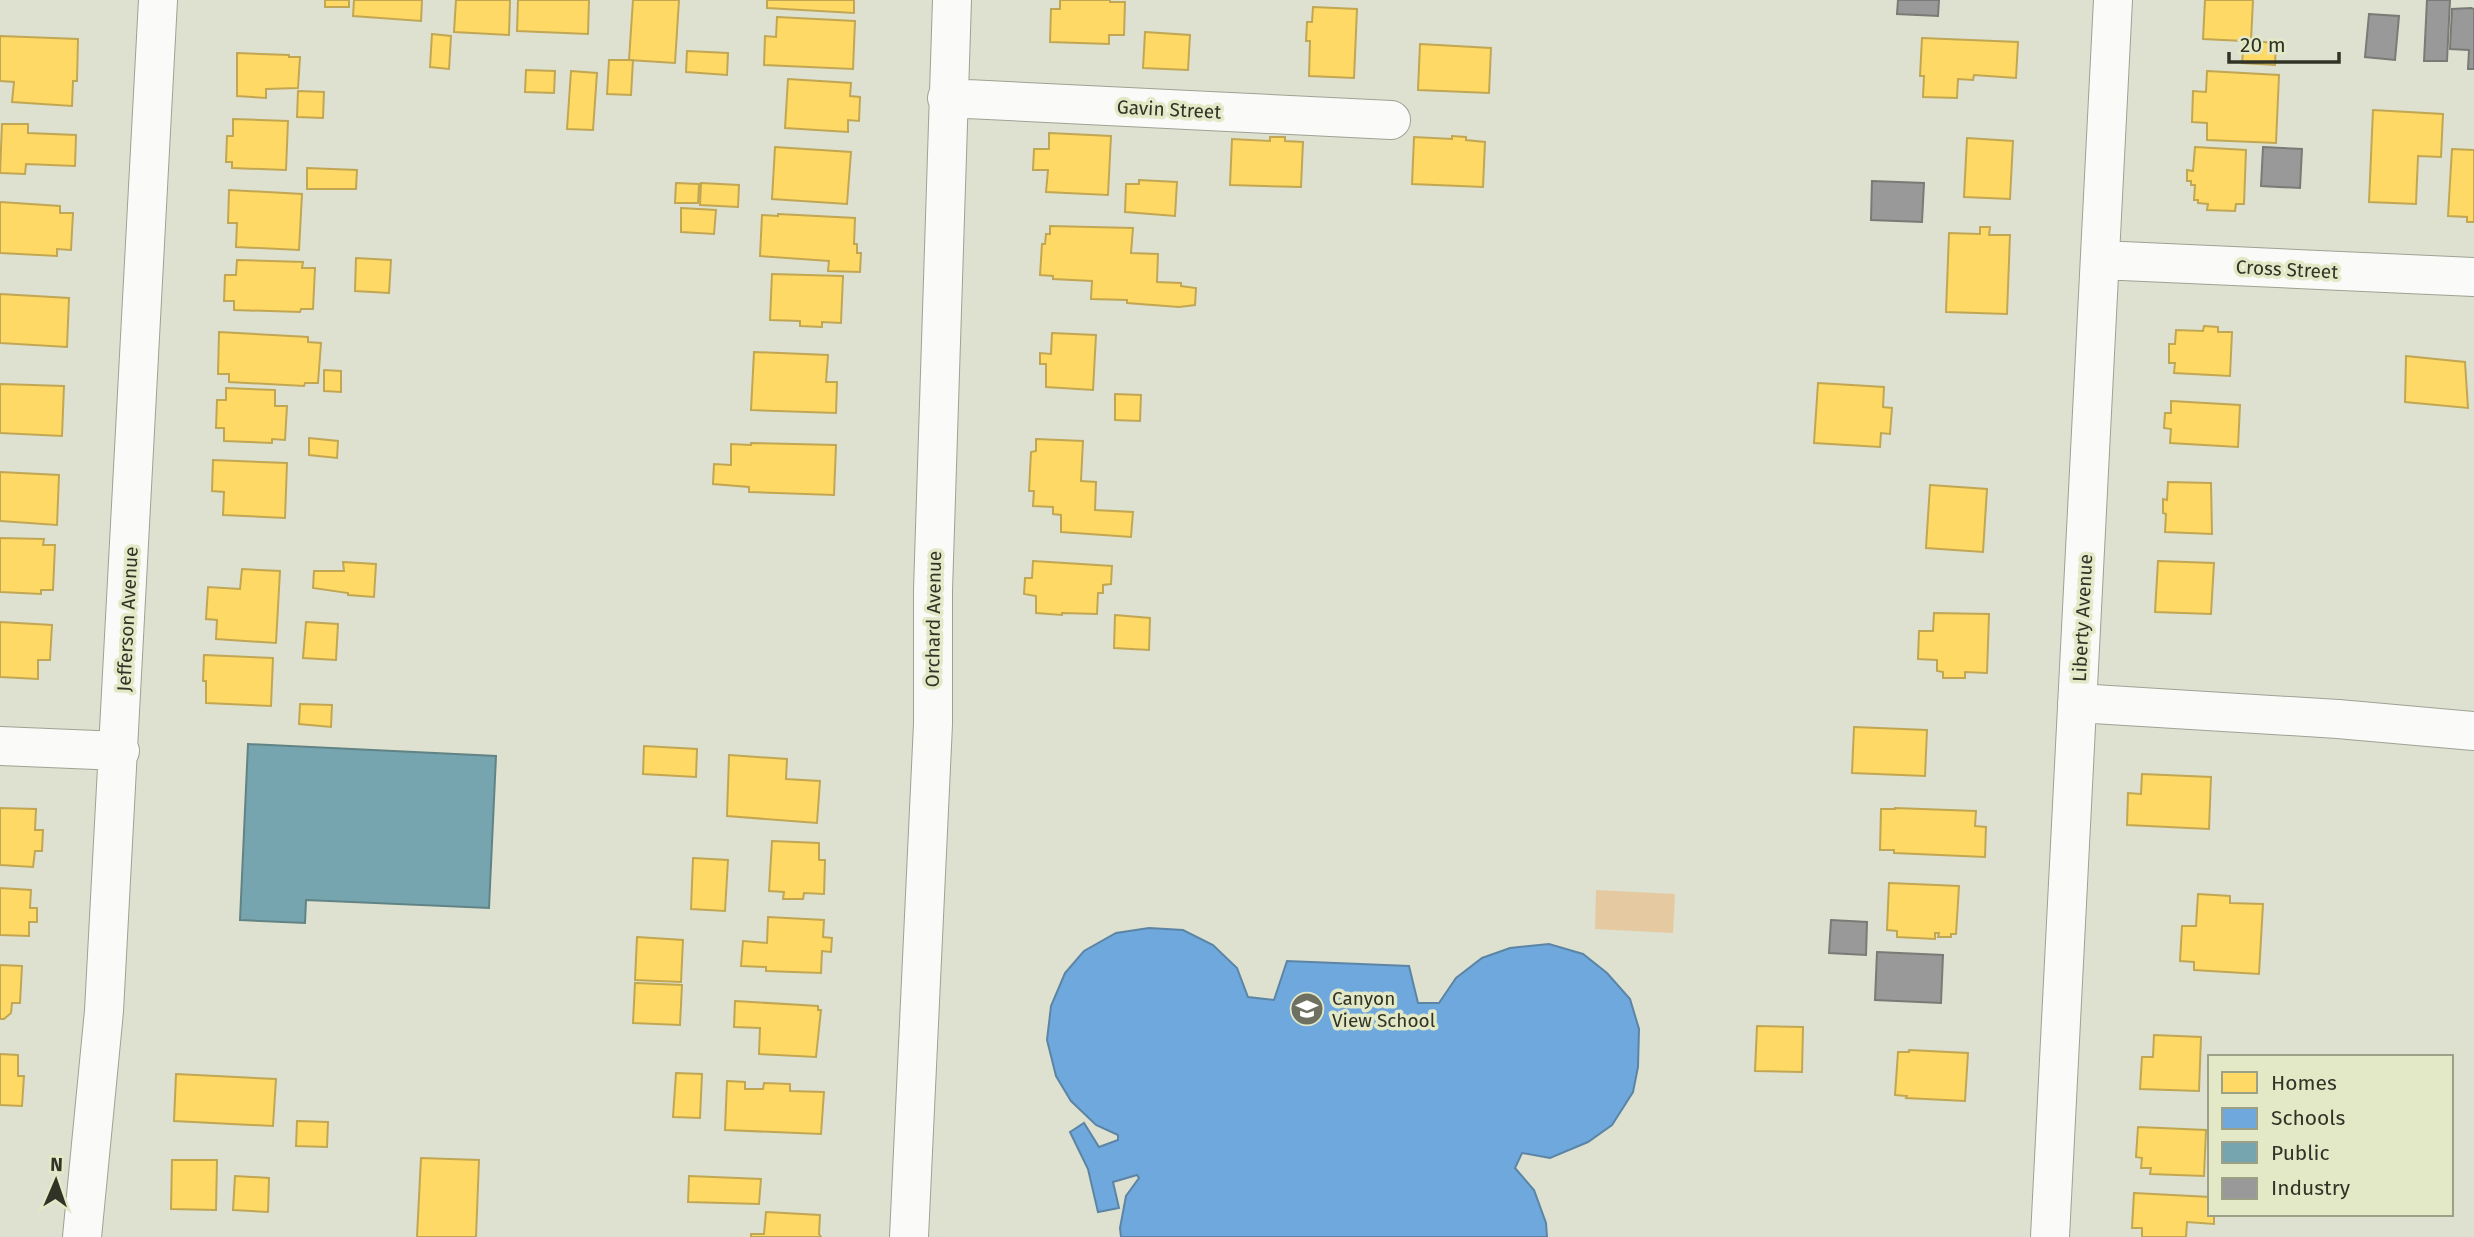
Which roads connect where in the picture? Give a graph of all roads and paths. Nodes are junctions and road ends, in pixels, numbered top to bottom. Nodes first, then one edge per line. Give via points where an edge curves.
1 (158, 0) edge
2 (952, 0) edge
3 (2113, 0) edge
4 (947, 98) junction
5 (1391, 120) dead end
6 (2100, 260) junction
7 (2474, 277) edge
8 (2077, 703) junction
9 (2474, 731) edge
10 (0, 746) edge
11 (120, 751) junction
12 (82, 1237) edge
13 (909, 1237) edge
14 (2050, 1237) edge

1 - 11 street, Jefferson Avenue
2 - 4 street, Orchard Avenue
3 - 6 street, Liberty Avenue
4 - 5 street, Gavin Street
4 - 13 street, Orchard Avenue via 933,724
6 - 7 street, Cross Street
6 - 8 street, Liberty Avenue
8 - 9 street
8 - 14 street, Liberty Avenue
10 - 11 street
11 - 12 street, Jefferson Avenue via 104,1011

